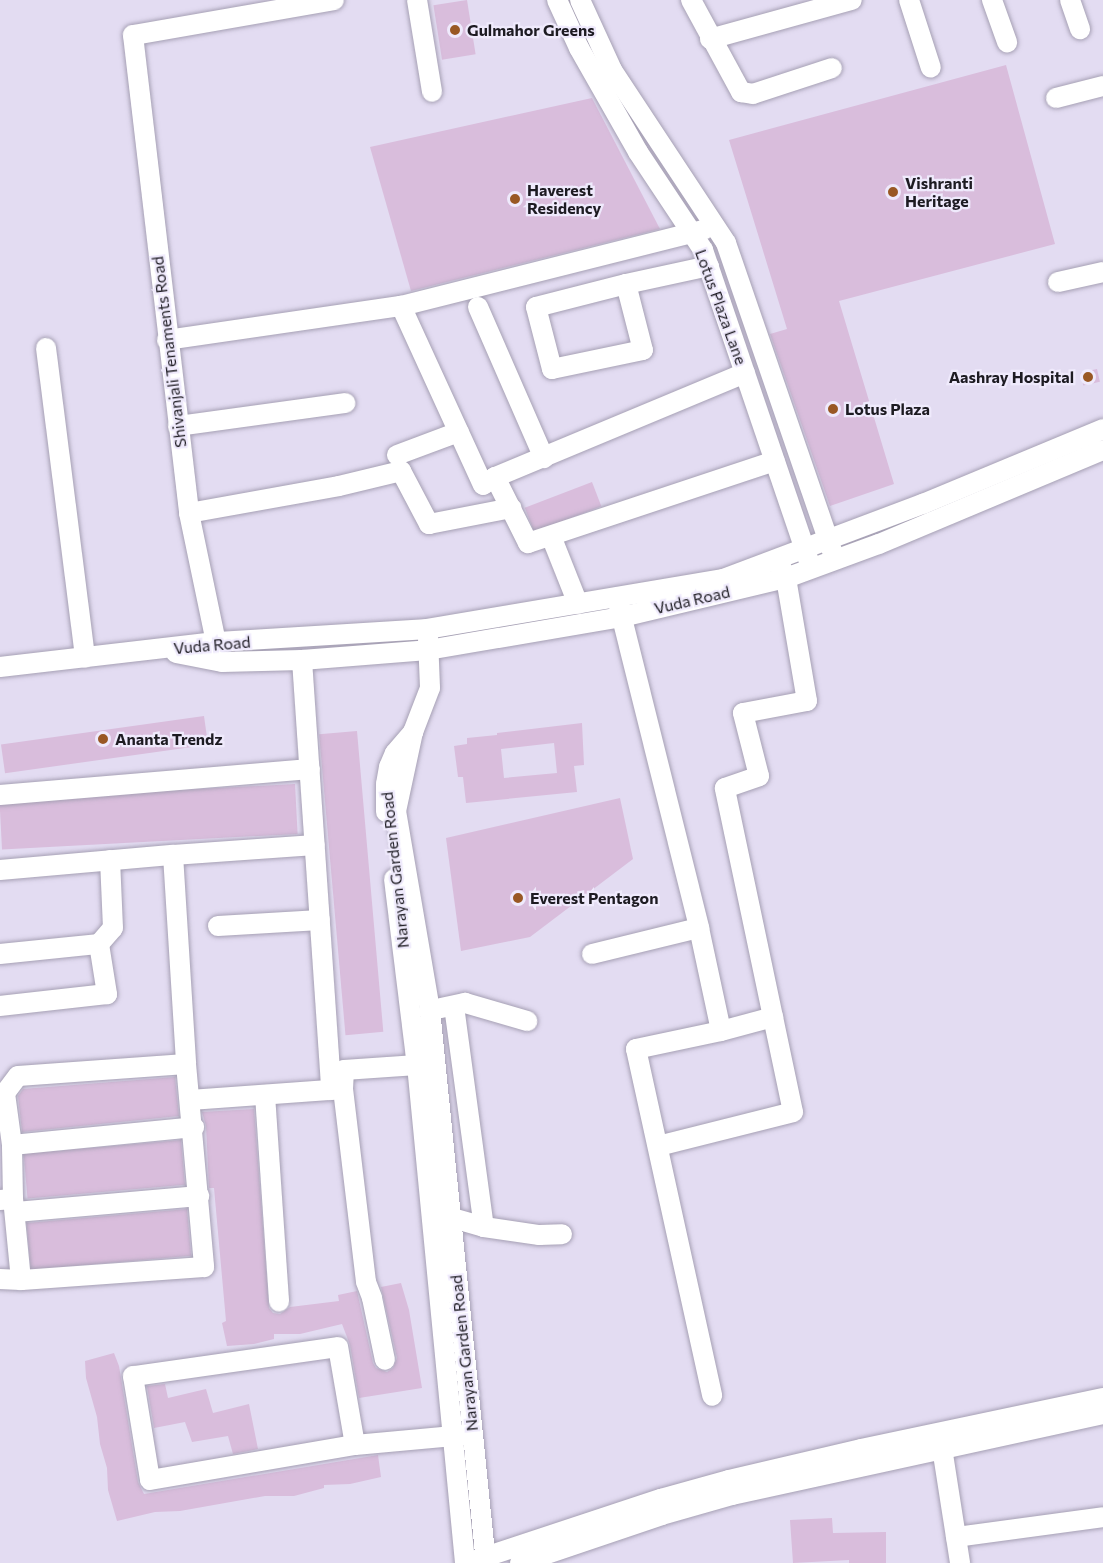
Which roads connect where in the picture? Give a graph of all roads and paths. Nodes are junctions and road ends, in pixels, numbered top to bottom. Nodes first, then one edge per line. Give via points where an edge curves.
1 (334, 0) edge
2 (417, 0) edge
3 (581, 0) edge
4 (691, 0) edge
5 (852, 0) edge
6 (909, 0) edge
7 (992, 0) edge
8 (1070, 0) edge
9 (559, 4) edge
10 (1080, 29) dead end
11 (710, 39) junction
12 (1007, 42) dead end
13 (832, 68) dead end
14 (931, 68) dead end
15 (1103, 86) edge
16 (432, 92) dead end
17 (1056, 98) dead end
18 (715, 225) junction
19 (726, 243) junction
20 (702, 250) junction
21 (1103, 273) edge
22 (1058, 282) dead end
23 (626, 284) junction
24 (401, 306) junction
25 (478, 307) dead end
26 (167, 340) junction
27 (46, 348) dead end
28 (745, 373) junction
29 (345, 403) dead end
30 (178, 426) junction
31 (1103, 429) edge
32 (459, 432) junction
33 (1103, 450) edge
34 (397, 455) dead end
35 (544, 458) junction
36 (775, 461) junction
37 (495, 477) junction
38 (511, 508) junction
39 (189, 513) junction
40 (551, 536) junction
41 (827, 539) junction
42 (803, 549) junction
43 (778, 560) junction
44 (836, 560) junction
45 (812, 569) junction
46 (786, 578) junction
47 (617, 597) junction
48 (578, 604) junction
49 (622, 617) junction
50 (427, 629) junction
51 (216, 642) junction
52 (158, 650) junction
53 (428, 650) junction
54 (85, 658) junction
55 (302, 660) junction
56 (0, 667) edge
57 (413, 732) junction
58 (310, 769) junction
59 (0, 795) edge
60 (315, 845) junction
61 (173, 855) junction
62 (110, 860) junction
63 (0, 870) edge
64 (320, 920) junction
65 (218, 926) dead end
66 (699, 928) junction
67 (99, 944) junction
68 (0, 954) edge
69 (592, 954) dead end
70 (0, 1006) edge
71 (454, 1006) junction
72 (430, 1010) junction
73 (773, 1017) junction
74 (527, 1021) dead end
75 (721, 1031) junction
76 (186, 1064) junction
77 (426, 1066) junction
78 (337, 1089) junction
79 (3, 1093) edge
80 (265, 1095) junction
81 (190, 1100) junction
82 (194, 1127) junction
83 (12, 1144) junction
84 (658, 1146) junction
85 (199, 1196) junction
86 (10, 1204) edge
87 (449, 1217) junction
88 (484, 1227) junction
89 (562, 1234) dead end
90 (0, 1279) edge
91 (21, 1280) junction
92 (279, 1302) dead end
93 (385, 1360) dead end
94 (712, 1396) dead end
95 (1103, 1398) edge
96 (1103, 1414) edge
97 (473, 1434) junction
98 (452, 1437) junction
99 (941, 1440) junction
100 (355, 1445) junction
101 (1103, 1517) edge
102 (956, 1537) junction
103 (476, 1561) edge
104 (520, 1563) edge
105 (960, 1563) edge

1 - 26 street, Shivanjali Tenaments Road via 133,35
2 - 16 street
3 - 9 street
3 - 18 street, Lotus Plaza Lane via 612,70
4 - 11 street
5 - 11 street
6 - 14 street
7 - 12 street
8 - 10 street
9 - 20 street, Lotus Plaza Lane via 579,48 638,152
11 - 13 street via 737,87 747,95
15 - 17 street
18 - 19 street, Lotus Plaza Lane
18 - 20 street
19 - 20 street
19 - 41 street, Lotus Plaza Lane
20 - 23 street
20 - 24 street
20 - 28 street, Lotus Plaza Lane
21 - 22 street
23 - 23 street via 536,307 552,369 643,351
24 - 26 street
24 - 32 street
25 - 35 street
26 - 30 street, Shivanjali Tenaments Road
27 - 54 street
28 - 35 street
28 - 36 street, Lotus Plaza Lane
29 - 30 street
30 - 39 street, Shivanjali Tenaments Road
31 - 41 street, Vuda Road via 923,504
32 - 34 street
32 - 37 street via 483,485
33 - 44 street, Vuda Road
35 - 37 street
36 - 40 street
36 - 42 street, Lotus Plaza Lane
37 - 38 street
38 - 39 street via 429,524 401,471
38 - 40 street via 528,543
39 - 51 street, Shivanjali Tenaments Road
40 - 48 street
41 - 42 street, Vuda Road
41 - 44 street, Lotus Plaza Lane
42 - 43 street, Vuda Road
42 - 45 street, Lotus Plaza Lane
43 - 46 street
43 - 47 street, Vuda Road via 723,579
44 - 45 street, Vuda Road
45 - 46 street, Vuda Road
46 - 49 street, Vuda Road
46 - 73 street via 807,701 743,713 759,776 724,788
47 - 48 street, Vuda Road
47 - 49 street
48 - 50 street, Vuda Road
49 - 53 street, Vuda Road
49 - 66 street
50 - 51 street, Vuda Road
50 - 53 street
51 - 52 street, Vuda Road
52 - 54 street
52 - 55 street, Vuda Road via 222,662
53 - 55 street, Vuda Road
53 - 57 street via 430,681
54 - 56 street
55 - 58 street
57 - 72 street, Narayan Garden Road via 396,811
57 - 77 street, Narayan Garden Road via 389,767 385,804
58 - 59 street
58 - 60 street
60 - 61 street
60 - 64 street
61 - 62 street
61 - 76 street
62 - 63 street
62 - 67 street via 113,928
64 - 65 street
64 - 78 street
66 - 69 street
66 - 75 street
67 - 68 street
67 - 70 street via 107,994
71 - 72 street
71 - 74 street via 465,1003
71 - 88 street
72 - 77 street, Narayan Garden Road
73 - 75 street
73 - 84 street via 794,1112
75 - 84 street via 636,1049
76 - 79 street via 18,1076
76 - 81 street
77 - 78 street via 344,1070
77 - 87 street, Narayan Garden Road
77 - 98 street, Narayan Garden Road
78 - 80 street
78 - 93 street via 366,1282
79 - 83 street
80 - 81 street
80 - 92 street
81 - 82 street
82 - 83 street
82 - 85 street
83 - 86 street
84 - 94 street
85 - 86 street
85 - 91 street via 204,1267
86 - 91 street
87 - 88 street
87 - 97 street, Narayan Garden Road
88 - 89 street via 538,1235
90 - 91 street
95 - 99 street
96 - 99 street
97 - 98 street
97 - 103 street, Narayan Garden Road
98 - 100 street
98 - 103 street, Narayan Garden Road
99 - 102 street
99 - 103 street via 861,1449 706,1487
99 - 104 street via 721,1498
100 - 100 street via 150,1480 133,1376 339,1347
101 - 102 street
102 - 105 street

